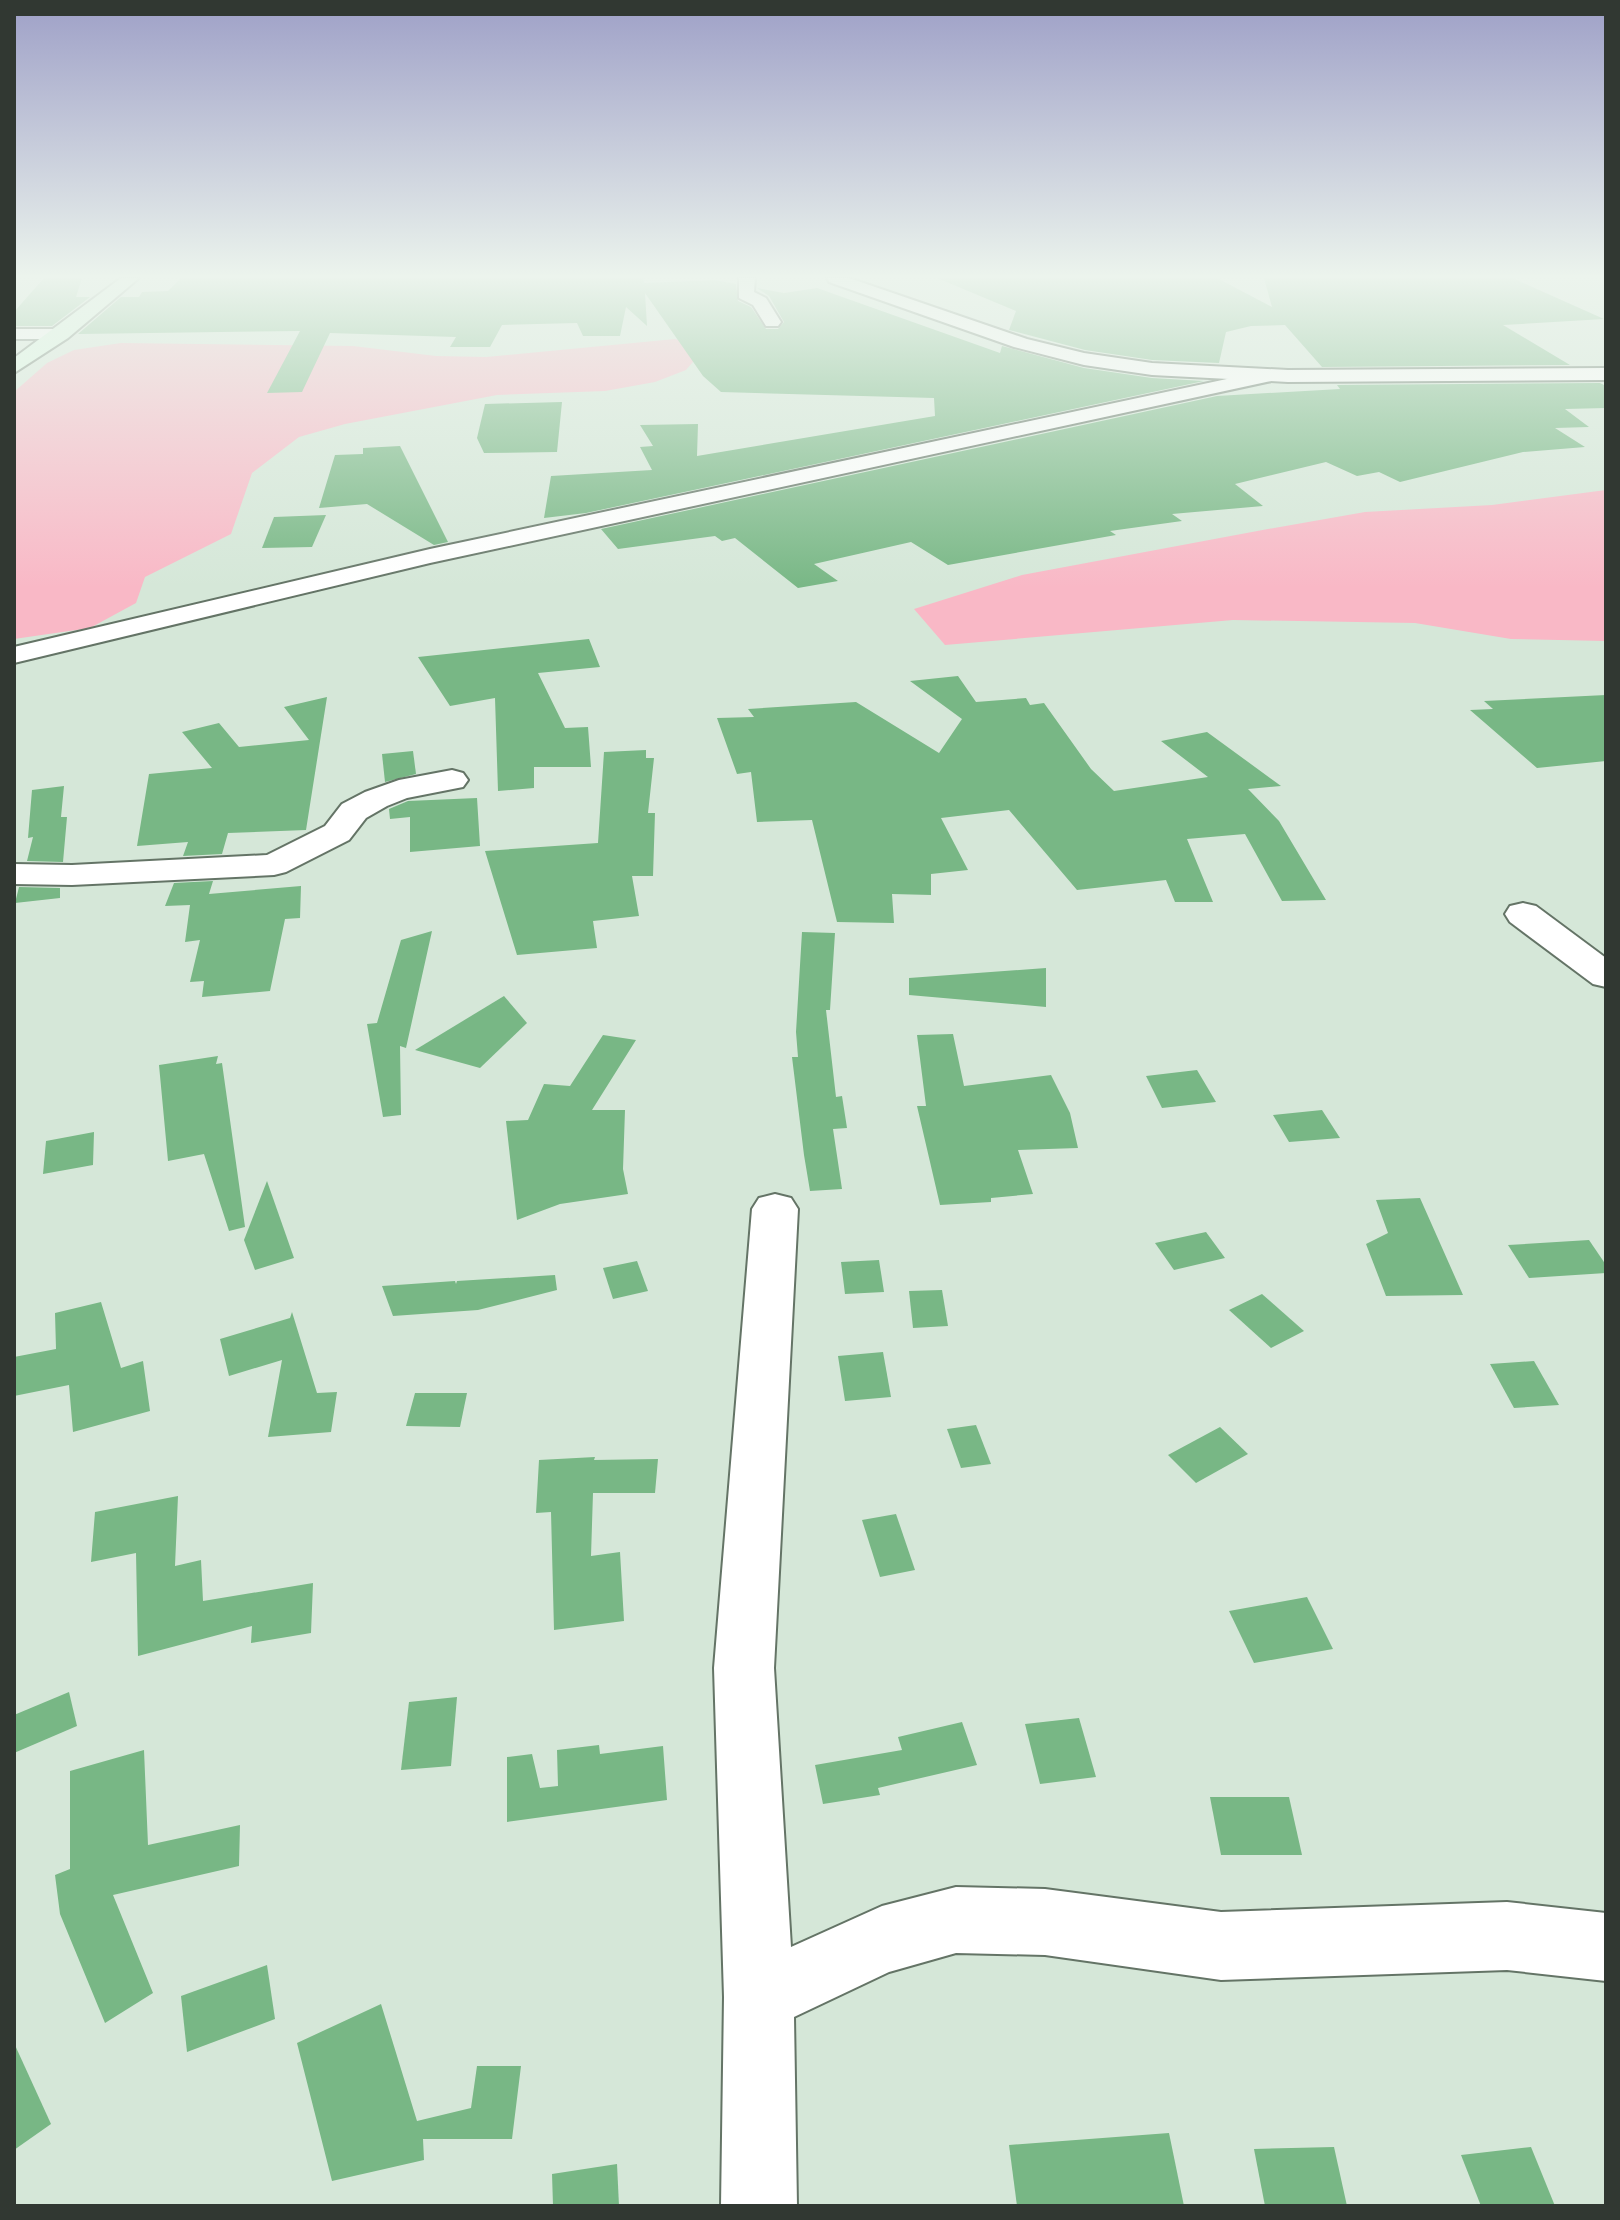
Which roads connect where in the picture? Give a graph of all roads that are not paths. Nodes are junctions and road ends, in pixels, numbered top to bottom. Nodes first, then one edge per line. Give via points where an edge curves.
1 (1243, 382) edge
2 (14, 655) edge
3 (452, 780) dead end
4 (14, 874) edge
5 (1523, 914) dead end
6 (1606, 976) edge
7 (775, 1209) dead end
8 (1606, 1947) edge
9 (759, 1997) junction
10 (759, 2206) edge

1 - 2 street via 430,556
3 - 4 street via 376,799 354,811 337,833 274,865
5 - 6 street
7 - 9 street via 744,1668
8 - 9 street via 1507,1936 1221,1946 1045,1922 956,1920 882,1940
9 - 10 street

